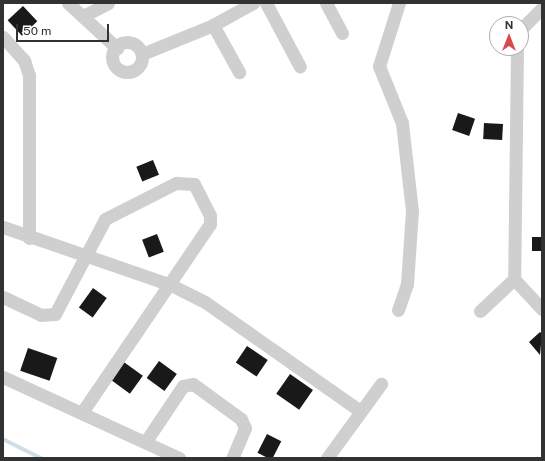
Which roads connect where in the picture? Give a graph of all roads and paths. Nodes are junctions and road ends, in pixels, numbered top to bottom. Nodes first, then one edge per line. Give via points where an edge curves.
1 (68, 3) edge
2 (108, 3) edge
3 (253, 3) edge
4 (266, 3) edge
5 (326, 3) edge
6 (399, 3) edge
7 (542, 8) edge
8 (83, 16) junction
9 (529, 21) edge
10 (214, 25) junction
11 (342, 33) dead end
12 (3, 37) edge
13 (117, 48) junction
14 (142, 54) junction
15 (517, 56) edge
16 (300, 67) dead end
17 (239, 72) dead end
18 (3, 227) edge
19 (29, 238) junction
20 (85, 257) junction
21 (514, 279) junction
22 (170, 284) junction
23 (3, 297) edge
24 (542, 309) edge
25 (398, 310) dead end
26 (480, 311) dead end
27 (3, 377) edge
28 (381, 384) dead end
29 (360, 411) junction
30 (82, 412) junction
31 (146, 441) junction
32 (179, 458) edge
33 (232, 458) edge
34 (327, 458) edge

1 - 8 street
2 - 8 street
3 - 10 street
4 - 16 street
5 - 11 street
6 - 25 street via 379,66 402,123 412,211 407,284
7 - 9 street
8 - 13 street
10 - 14 street
10 - 17 street
12 - 19 street via 24,60 29,75
13 - 14 street via 133,44
13 - 14 street via 114,63 125,72 138,68
15 - 21 street
18 - 19 street
19 - 20 street
20 - 22 street
20 - 22 street via 105,219 185,181 194,184 210,215 210,224
20 - 23 street via 55,314 41,315
21 - 24 street
21 - 26 street
22 - 29 street via 205,302
22 - 30 street
27 - 30 street
28 - 29 street
29 - 34 street
30 - 31 street
31 - 32 street
31 - 33 street via 183,386 193,384 241,419 245,428

